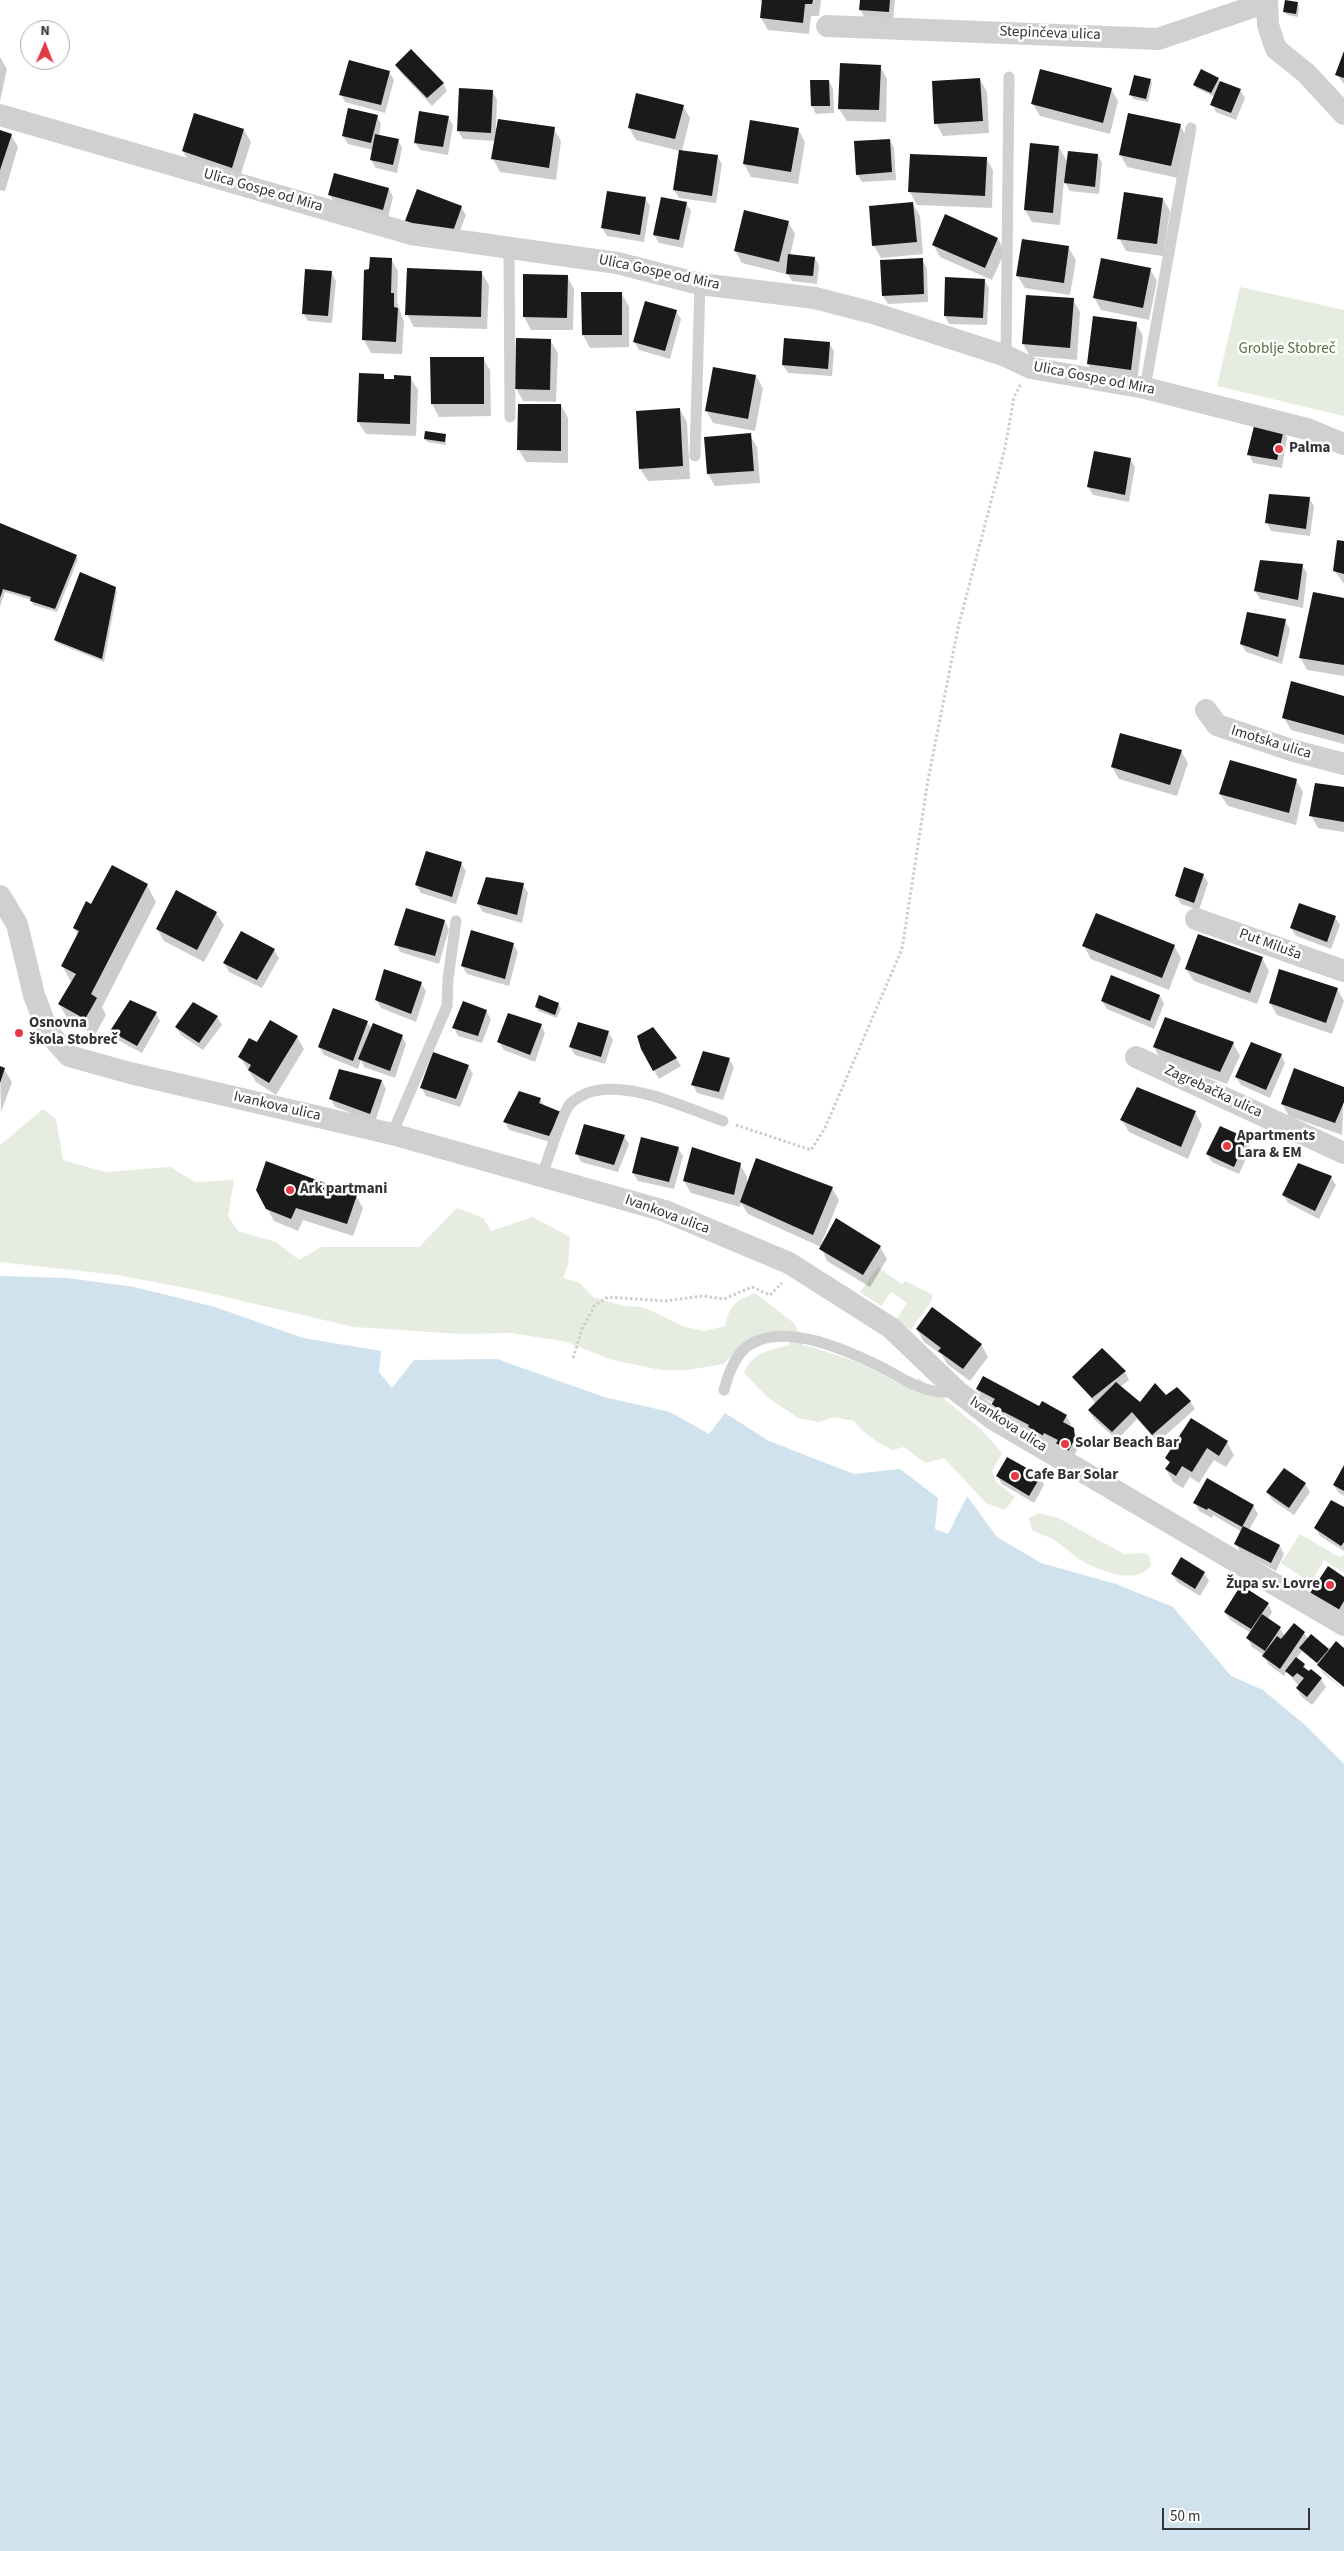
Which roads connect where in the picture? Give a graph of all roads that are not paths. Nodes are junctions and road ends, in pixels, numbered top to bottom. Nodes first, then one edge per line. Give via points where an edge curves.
1 (1267, 1) edge
2 (828, 26) dead end
3 (1009, 77) dead end
4 (1344, 114) edge
5 (0, 115) edge
6 (1191, 128) dead end
7 (509, 249) junction
8 (700, 284) junction
9 (1006, 356) junction
10 (1145, 388) junction
11 (510, 417) dead end
12 (1344, 444) edge
13 (695, 456) dead end
14 (1206, 710) dead end
15 (1344, 764) edge
16 (0, 896) edge
17 (1196, 919) dead end
18 (456, 921) dead end
19 (1344, 971) edge
20 (1136, 1057) dead end
21 (723, 1121) road end
22 (392, 1134) junction
23 (1344, 1153) edge
24 (542, 1176) junction
25 (724, 1390) dead end
26 (957, 1391) junction
27 (1344, 1625) edge

1 - 2 street, Stepinčeva ulica via 1158,39
1 - 4 street, Stepinčeva ulica via 1268,25 1276,49 1306,73
3 - 9 lane
5 - 7 street, Ulica Gospe od Mira via 411,234
6 - 10 lane
7 - 8 street, Ulica Gospe od Mira via 616,263
7 - 11 lane
8 - 9 street, Ulica Gospe od Mira via 815,298
8 - 13 lane
9 - 10 street, Ulica Gospe od Mira via 1031,368
10 - 12 street, Ulica Gospe od Mira via 1307,429
14 - 15 street, Imotska ulica via 1216,725
16 - 22 street, Ivankova ulica via 17,924 34,995 48,1032 69,1056
17 - 19 street, Put Miluša
18 - 22 lane via 447,1006
20 - 23 street, Zagrebačka ulica
21 - 24 lane via 627,1089 595,1089 569,1104
22 - 24 street, Ivankova ulica
24 - 26 street, Ivankova ulica via 665,1211 796,1268 891,1328
25 - 26 lane via 736,1359 745,1349 759,1341 786,1336 835,1348 925,1389 942,1394
26 - 27 street, Ivankova ulica via 993,1419

